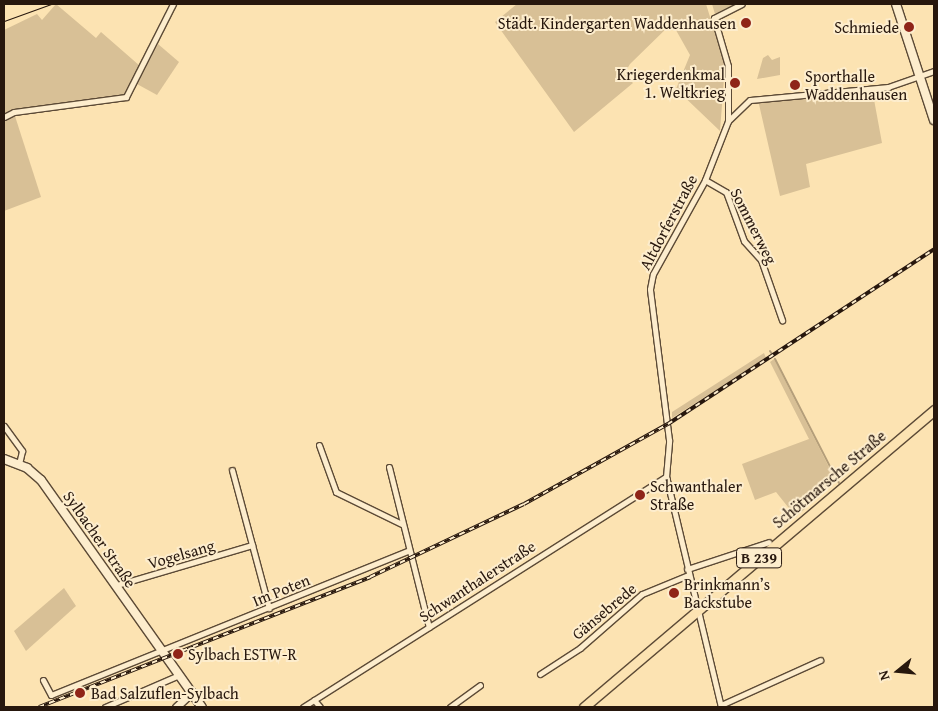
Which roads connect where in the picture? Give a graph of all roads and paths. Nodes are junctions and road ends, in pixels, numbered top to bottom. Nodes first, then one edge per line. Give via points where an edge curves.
1 (173, 4) edge
2 (742, 4) edge
3 (896, 4) edge
4 (934, 71) edge
5 (921, 76) junction
6 (4, 117) edge
7 (934, 120) edge
8 (728, 121) junction
9 (705, 180) junction
10 (782, 320) dead end
11 (934, 410) edge
12 (4, 426) edge
13 (319, 446) dead end
14 (4, 459) edge
15 (19, 464) junction
16 (389, 467) dead end
17 (232, 470) dead end
18 (666, 477) junction
19 (402, 524) junction
20 (769, 542) dead end
21 (252, 546) junction
22 (409, 550) junction
23 (687, 572) junction
24 (117, 585) junction
25 (269, 608) junction
26 (696, 612) junction
27 (429, 627) junction
28 (162, 650) junction
29 (820, 660) dead end
30 (540, 674) dead end
31 (179, 675) junction
32 (43, 680) dead end
33 (480, 685) dead end
34 (192, 692) junction
35 (314, 700) junction
36 (721, 706) edge
37 (107, 707) edge
38 (176, 707) edge
39 (202, 707) edge
40 (303, 707) edge
41 (320, 707) edge
42 (450, 707) edge
43 (584, 707) edge

1 - 6 street via 126,98 14,112
2 - 8 street via 714,18 728,66
3 - 5 main road
4 - 5 street
5 - 7 main road
5 - 8 street via 888,87 760,96
8 - 9 street, Altdorferstraße
9 - 10 street, Sommerweg via 726,192 744,241 760,260
9 - 18 street, Altdorferstraße via 651,282 668,424
11 - 26 main road, Schötmarsche Straße / B 239
12 - 15 street via 22,452
13 - 19 street via 336,492
14 - 15 main road, Sylbacher Straße
15 - 24 main road, Sylbacher Straße via 41,480
16 - 19 street
17 - 21 street
18 - 23 street, Altdorferstraße
18 - 27 street, Schwanthalerstraße
19 - 22 street
20 - 23 street, Gänsebrede
21 - 24 street, Vogelsang
21 - 25 street
22 - 25 street, Im Poten
22 - 27 street
23 - 26 street, Altdorferstraße
23 - 30 street, Gänsebrede via 642,594 580,648
24 - 28 main road, Sylbacher Straße
25 - 28 street, Im Poten
26 - 36 street, Altdorferstraße
26 - 43 main road, Schötmarsche Straße / B 239
27 - 35 street, Schwanthalerstraße
28 - 31 main road, Sylbacher Straße
28 - 32 street via 51,695
29 - 36 street
31 - 34 main road, Sylbacher Straße
31 - 37 street
33 - 42 street
34 - 38 street
34 - 39 main road, Sylbacher Straße
35 - 40 street, Schwanthalerstraße
35 - 41 street

